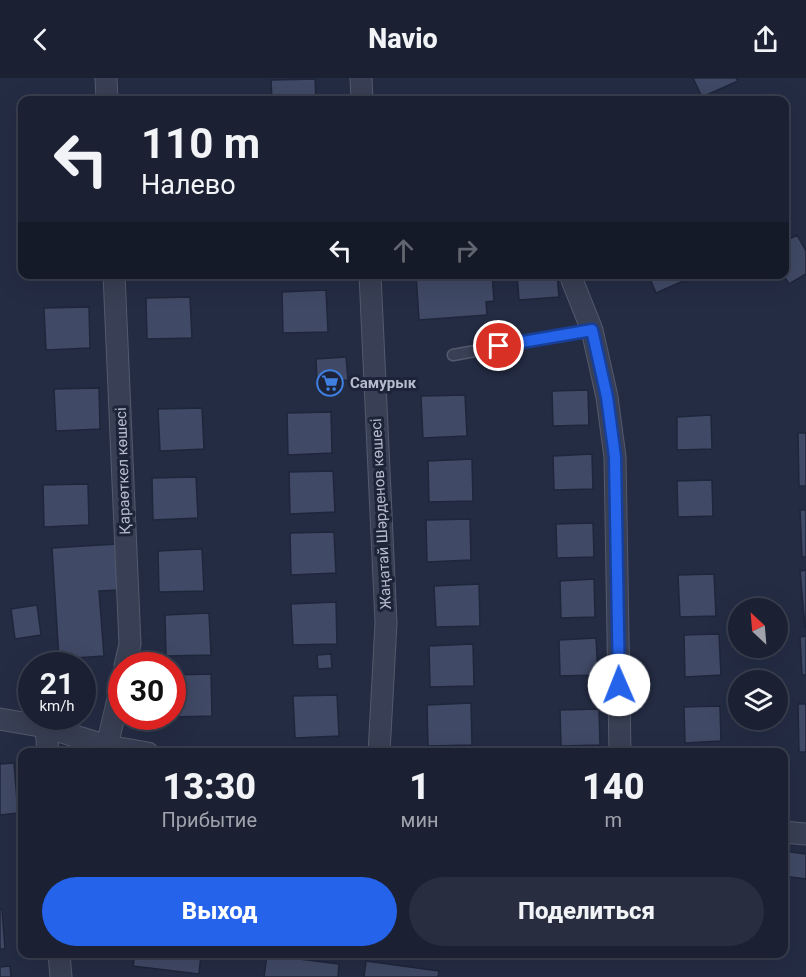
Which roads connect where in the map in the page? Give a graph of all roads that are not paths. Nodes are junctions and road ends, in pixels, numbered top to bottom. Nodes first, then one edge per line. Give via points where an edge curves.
1 (106, 78) edge
2 (361, 78) edge
3 (107, 96) edge
4 (362, 96) edge
5 (114, 279) edge
6 (370, 279) edge
7 (572, 279) edge
8 (592, 330) junction
9 (453, 355) dead end
10 (128, 652) edge
11 (0, 719) edge
12 (18, 722) edge
13 (46, 730) edge
14 (56, 730) edge
15 (111, 730) edge
16 (107, 746) junction
17 (48, 748) edge
18 (119, 748) edge
19 (379, 748) edge
20 (620, 748) edge
21 (788, 832) edge
22 (806, 834) edge
23 (59, 958) edge
24 (61, 977) edge

1 - 3 street
2 - 4 street
5 - 10 street, Қараөткел көшесі
6 - 19 street, Жаңатай Шәрденов көшесі via 386,623
7 - 8 street
8 - 9 lane
8 - 20 street via 615,457
11 - 12 street
13 - 17 street
14 - 16 street
15 - 16 street
16 - 18 street
21 - 22 street
23 - 24 street

